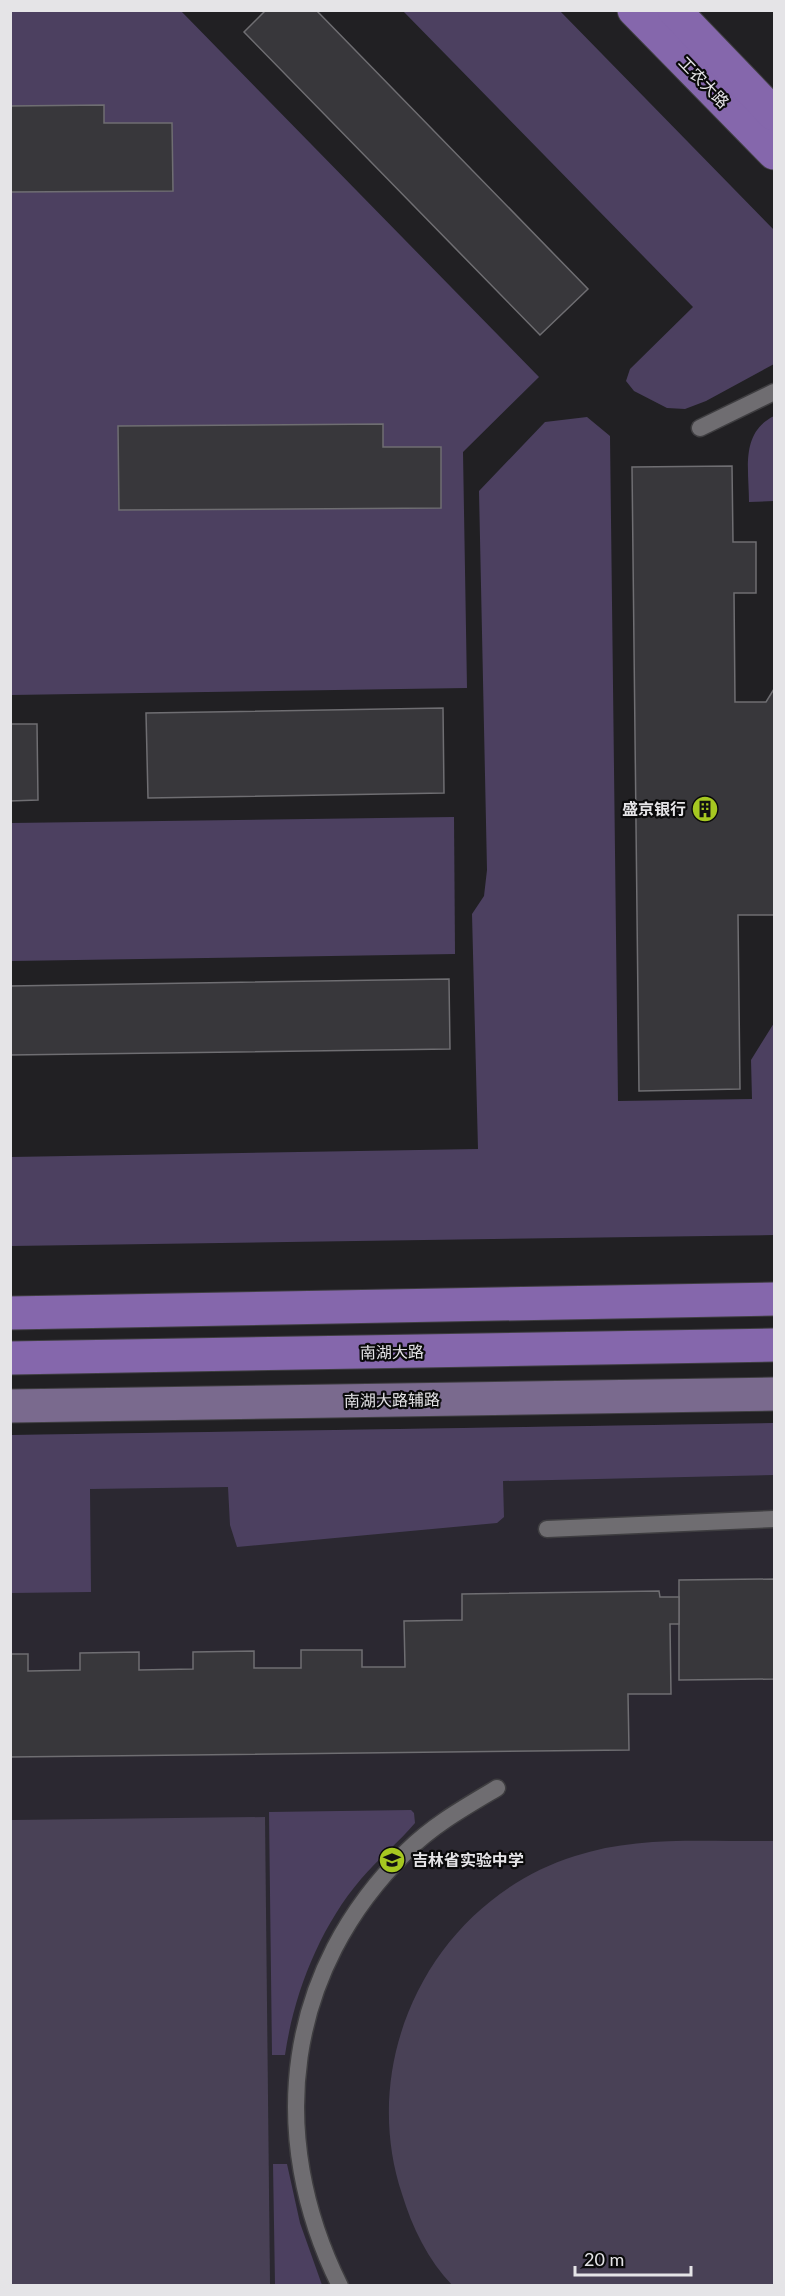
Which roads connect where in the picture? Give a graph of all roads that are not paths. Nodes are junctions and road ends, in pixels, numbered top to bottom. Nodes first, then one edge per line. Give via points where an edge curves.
1 (634, 10) edge
2 (674, 10) edge
3 (774, 114) edge
4 (774, 153) edge
5 (774, 392) edge
6 (700, 428) dead end
7 (774, 1299) edge
8 (10, 1313) edge
9 (774, 1345) edge
10 (10, 1359) edge
11 (774, 1394) edge
12 (10, 1406) edge
13 (774, 1519) edge
14 (547, 1529) dead end
15 (496, 1788) dead end
16 (340, 2286) edge

1 - 4 main road, 工农大路
2 - 3 main road, 工农大路
5 - 6 lane
7 - 8 main road
9 - 10 main road, 南湖大路
11 - 12 street, 南湖大路辅路
13 - 14 lane
15 - 16 lane via 450,1815 408,1850 371,1890 342,1935 318,1984 303,2036 295,2089 296,2143 305,2197 321,2248

